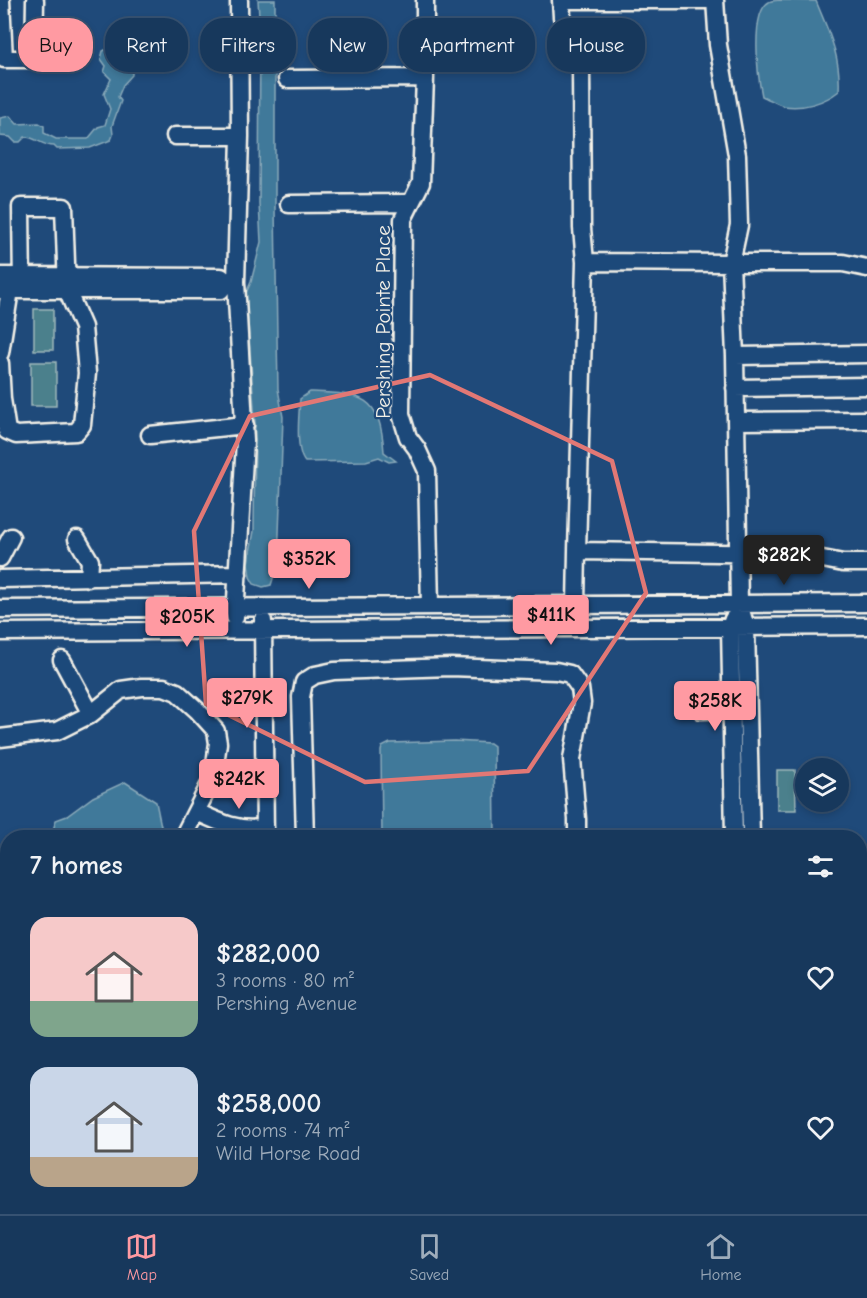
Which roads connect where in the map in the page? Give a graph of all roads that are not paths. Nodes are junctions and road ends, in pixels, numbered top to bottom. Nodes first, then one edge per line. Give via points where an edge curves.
1 (1, 0) edge
2 (35, 0) edge
3 (239, 0) edge
4 (425, 0) edge
5 (425, 78) junction
6 (287, 79) dead end
7 (175, 136) dead end
8 (240, 136) junction
9 (289, 204) dead end
10 (407, 210) junction
11 (585, 262) junction
12 (731, 263) junction
13 (867, 268) edge
14 (232, 282) junction
15 (11, 284) edge
16 (66, 284) junction
17 (0, 353) edge
18 (867, 354) edge
19 (735, 356) junction
20 (0, 363) edge
21 (867, 386) edge
22 (735, 388) junction
23 (867, 420) edge
24 (736, 421) junction
25 (245, 425) junction
26 (150, 435) dead end
27 (11, 537) dead end
28 (77, 539) dead end
29 (577, 551) junction
30 (738, 553) junction
31 (0, 558) edge
32 (867, 563) edge
33 (238, 574) junction
34 (90, 578) junction
35 (0, 579) edge
36 (867, 603) edge
37 (739, 604) junction
38 (576, 605) junction
39 (430, 606) junction
40 (236, 608) junction
41 (263, 608) junction
42 (0, 609) edge
43 (867, 626) edge
44 (738, 627) junction
45 (235, 630) junction
46 (263, 630) junction
47 (0, 632) edge
48 (62, 660) dead end
49 (740, 709) junction
50 (701, 710) dead end
51 (91, 714) junction
52 (0, 738) edge
53 (196, 812) junction
54 (187, 830) edge
55 (258, 830) edge
56 (265, 830) edge
57 (304, 830) edge
58 (577, 830) edge
59 (734, 830) edge
60 (750, 830) edge

1 - 2 street via 4,59 34,59
3 - 8 street
4 - 5 street, Pershing Pointe Place
5 - 6 street
5 - 10 street, Pershing Pointe Place via 421,183
7 - 8 street
8 - 14 street
9 - 10 street via 405,203
10 - 39 street, Pershing Pointe Place via 403,219 401,414 408,437 428,471
11 - 12 street
11 - 12 street via 581,65 576,43 562,17 561,0 716,0 718,45 737,155 739,225
11 - 29 street
12 - 13 street via 843,263
12 - 19 street
14 - 16 street via 221,290
14 - 25 street
15 - 16 street
15 - 16 street via 21,207 64,207
15 - 17 street
16 - 20 street via 83,327 87,373 82,424 76,432 16,435 7,431
18 - 19 street
19 - 22 street
21 - 22 street
22 - 24 street
23 - 24 street
24 - 30 street
25 - 26 street
25 - 33 street
27 - 31 street
28 - 34 street via 90,561
29 - 30 street
29 - 38 street
30 - 32 street via 797,554 843,563
30 - 37 street
33 - 34 street
33 - 40 street
34 - 35 street
36 - 37 street
37 - 38 street
37 - 44 street
38 - 39 street
39 - 41 street
40 - 41 street
40 - 42 street
40 - 45 street
41 - 46 street
43 - 44 street
44 - 46 street
44 - 49 street
45 - 46 street
45 - 47 street
46 - 56 street
48 - 51 street
49 - 50 street
49 - 59 street
49 - 60 street
51 - 52 street via 57,731
51 - 53 street via 121,690 142,687 164,687 177,692 197,710 216,731 218,743 213,778
53 - 54 street
53 - 55 street via 217,822
57 - 58 street via 304,682 315,675 334,672 451,667 556,670 570,674 579,688 582,704 572,759

